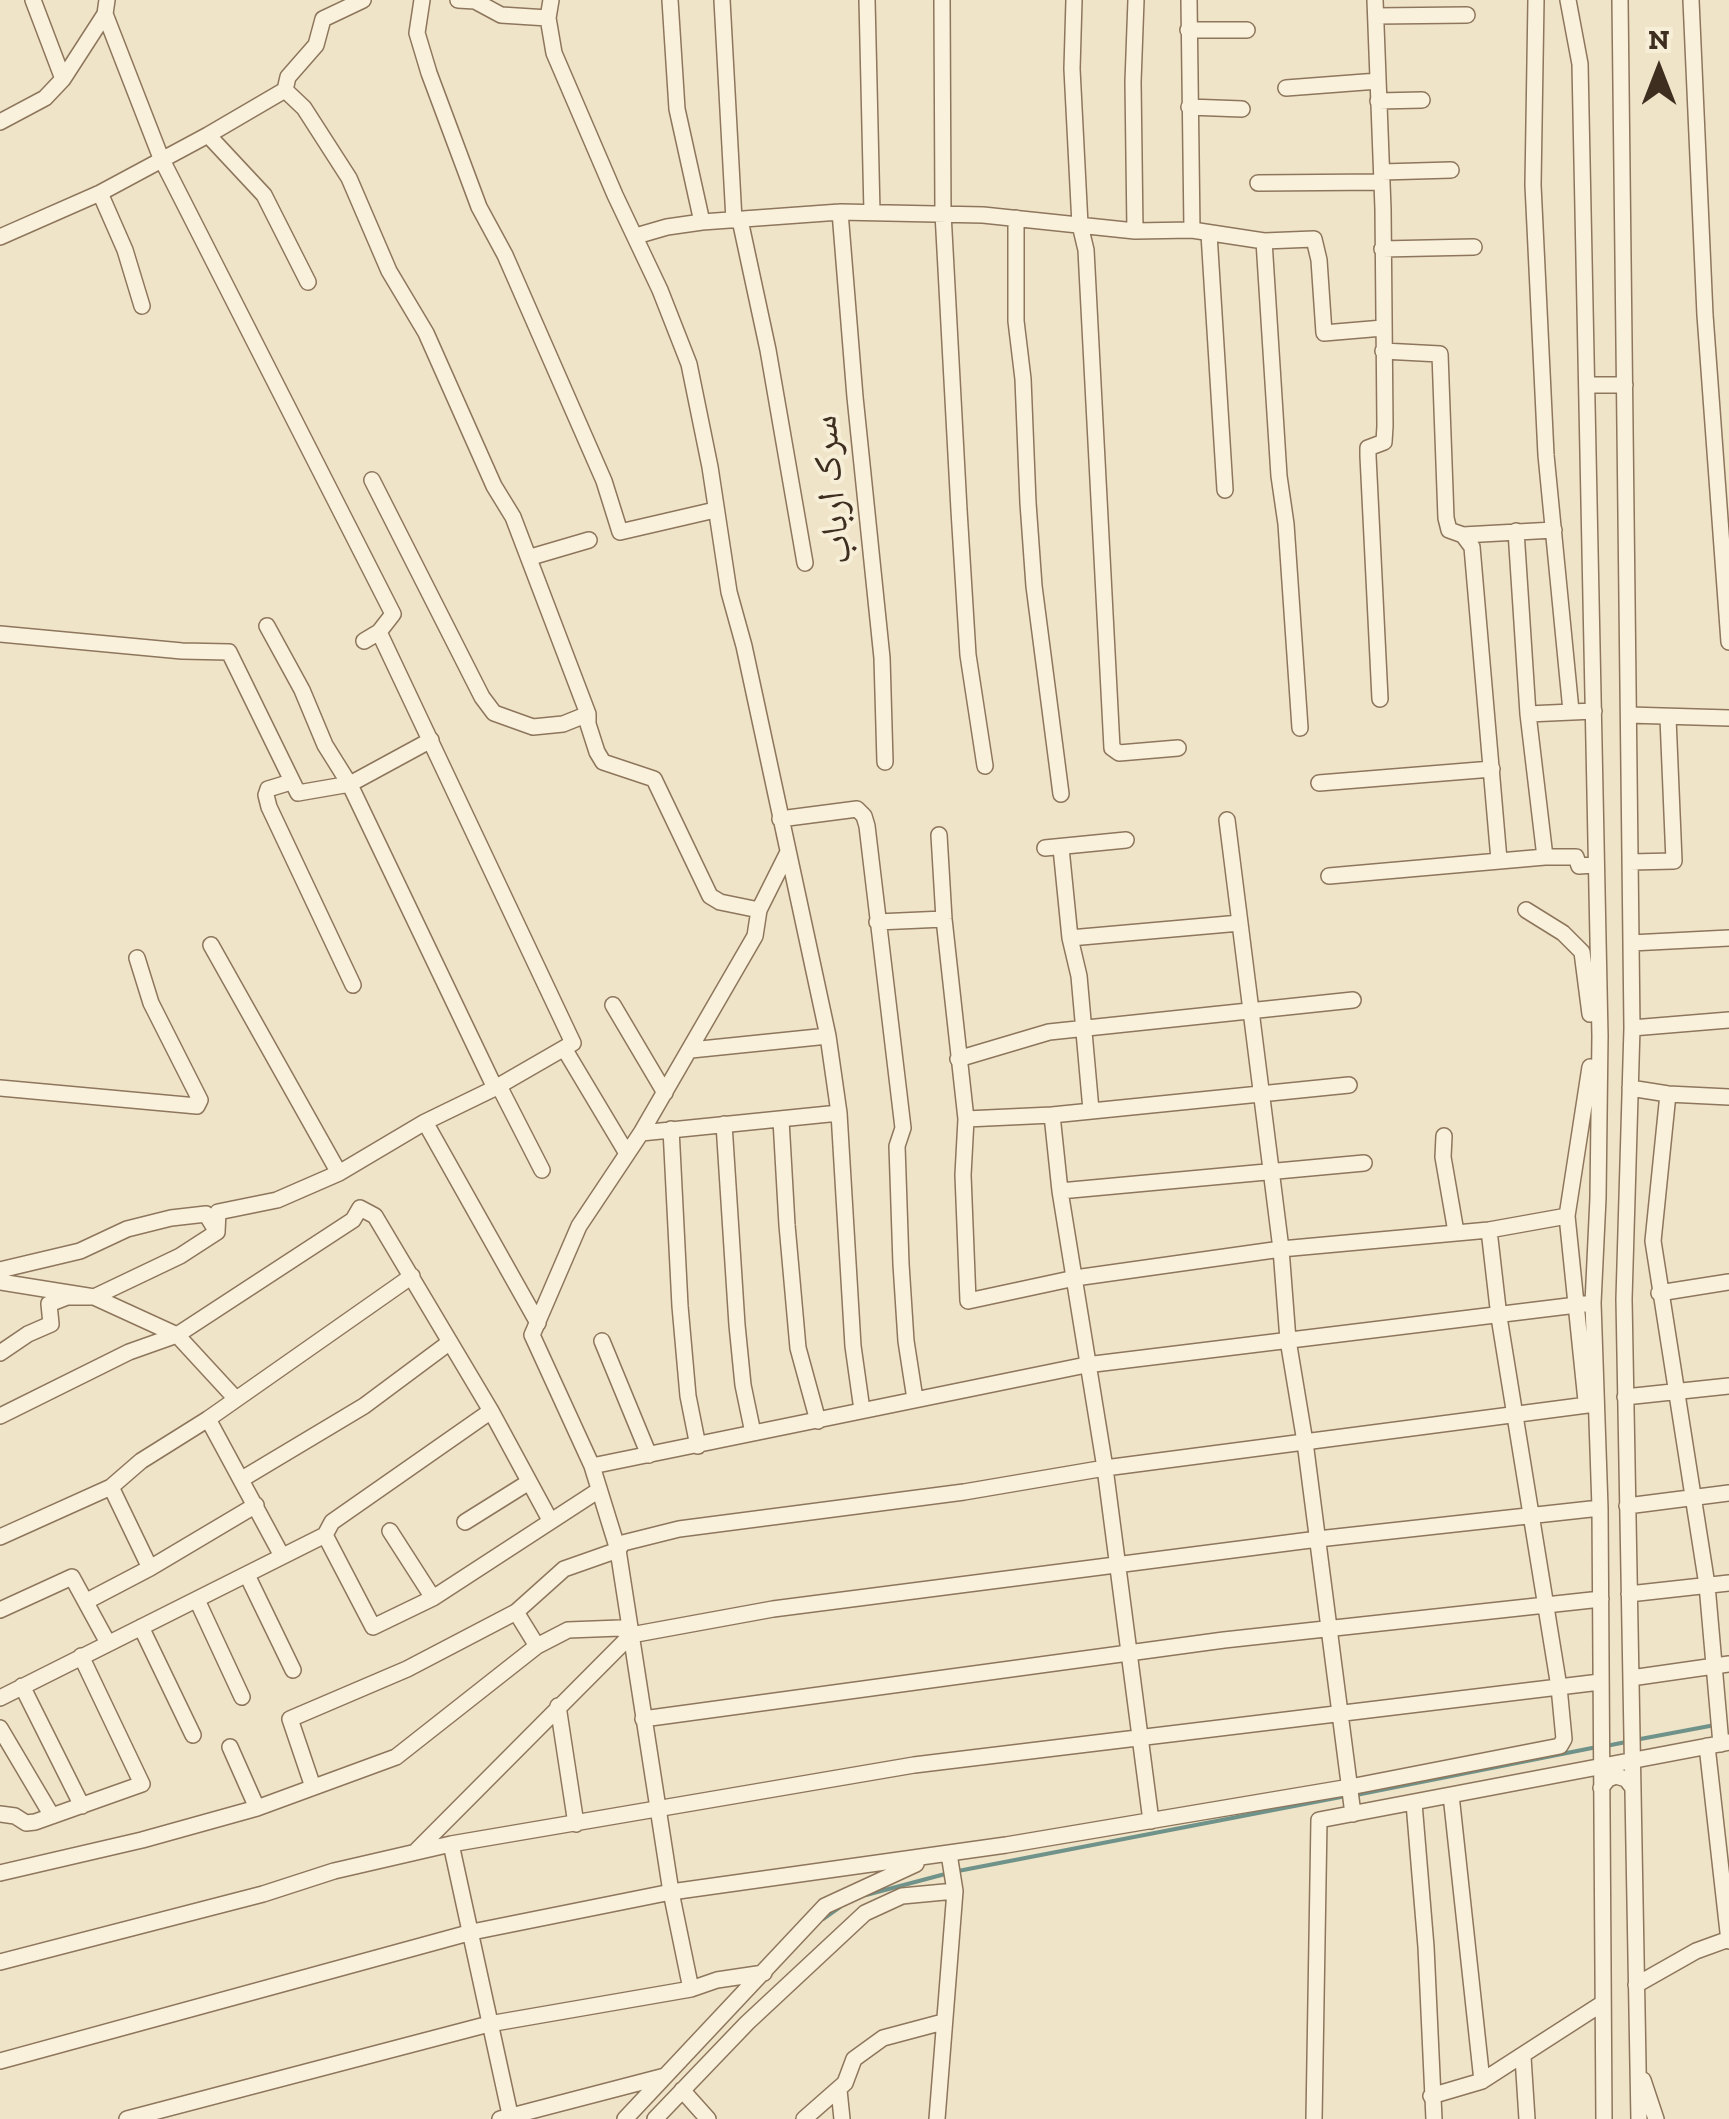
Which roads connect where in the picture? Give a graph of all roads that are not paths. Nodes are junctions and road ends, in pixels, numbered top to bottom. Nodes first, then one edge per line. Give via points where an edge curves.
1 (32, 0) edge
2 (362, 0) edge
3 (422, 0) edge
4 (458, 0) edge
5 (551, 0) edge
6 (670, 0) edge
7 (722, 0) edge
8 (867, 0) edge
9 (942, 0) edge
10 (1074, 0) edge
11 (1136, 0) edge
12 (1189, 0) edge
13 (1536, 0) edge
14 (1568, 0) edge
15 (1620, 0) edge
16 (1691, 0) edge
17 (106, 7) edge
18 (1376, 8) edge
19 (1468, 15) dead end
20 (548, 18) junction
21 (1188, 30) junction
22 (1246, 30) dead end
23 (63, 79) junction
24 (1378, 81) junction
25 (1286, 88) dead end
26 (284, 90) junction
27 (1422, 100) dead end
28 (1378, 101) junction
29 (1189, 107) junction
30 (1242, 109) dead end
31 (0, 122) edge
32 (208, 135) junction
33 (160, 158) junction
34 (1451, 170) dead end
35 (1382, 177) junction
36 (1258, 183) dead end
37 (100, 192) junction
38 (840, 212) junction
39 (872, 212) junction
40 (943, 214) junction
41 (1016, 218) junction
42 (737, 220) junction
43 (702, 222) junction
44 (1080, 225) junction
45 (1135, 231) junction
46 (1201, 232) junction
47 (636, 236) junction
48 (0, 237) edge
49 (1264, 241) junction
50 (1474, 247) dead end
51 (1382, 248) junction
52 (308, 282) dead end
53 (142, 306) dead end
54 (1382, 328) junction
55 (1383, 351) junction
56 (1587, 385) junction
57 (1625, 385) junction
58 (372, 480) dead end
59 (1225, 490) dead end
60 (715, 510) junction
61 (1554, 530) junction
62 (1516, 531) junction
63 (1463, 536) junction
64 (589, 540) dead end
65 (531, 557) junction
66 (806, 563) dead end
67 (267, 626) dead end
68 (379, 632) junction
69 (0, 634) edge
70 (364, 641) dead end
71 (1729, 642) edge
72 (1380, 698) dead end
73 (1570, 711) junction
74 (1594, 712) junction
75 (588, 714) junction
76 (1528, 714) junction
77 (1629, 716) junction
78 (1668, 718) junction
79 (1729, 718) edge
80 (1300, 728) dead end
81 (431, 740) junction
82 (1178, 748) dead end
83 (885, 762) dead end
84 (985, 766) dead end
85 (1492, 769) junction
86 (291, 782) junction
87 (1319, 783) dead end
88 (350, 784) junction
89 (1061, 794) dead end
90 (780, 820) junction
91 (1227, 820) dead end
92 (939, 835) dead end
93 (1126, 840) dead end
94 (788, 852) junction
95 (1545, 856) junction
96 (1499, 860) junction
97 (1630, 862) junction
98 (1594, 865) junction
99 (1328, 876) dead end
100 (759, 910) junction
101 (1526, 910) dead end
102 (944, 919) junction
103 (877, 922) junction
104 (1240, 923) junction
105 (1070, 938) junction
106 (1729, 938) edge
107 (1631, 943) junction
108 (210, 945) dead end
109 (137, 958) dead end
110 (354, 985) dead end
111 (1353, 1000) dead end
112 (613, 1005) dead end
113 (1250, 1011) junction
114 (1729, 1020) edge
115 (1082, 1028) junction
116 (1632, 1028) junction
117 (828, 1036) junction
118 (565, 1050) junction
119 (691, 1050) junction
120 (958, 1059) junction
121 (1349, 1085) dead end
122 (497, 1087) junction
123 (0, 1088) edge
124 (1630, 1088) junction
125 (665, 1093) junction
126 (1262, 1093) junction
127 (1668, 1094) junction
128 (1729, 1097) edge
129 (1090, 1110) junction
130 (839, 1113) junction
131 (1052, 1115) junction
132 (781, 1120) junction
133 (966, 1120) junction
134 (425, 1122) junction
135 (724, 1124) junction
136 (671, 1129) junction
137 (641, 1133) junction
138 (1444, 1136) dead end
139 (626, 1152) junction
140 (1364, 1163) dead end
141 (542, 1170) dead end
142 (339, 1173) junction
143 (1271, 1174) junction
144 (1060, 1191) junction
145 (1567, 1216) junction
146 (1489, 1230) junction
147 (217, 1232) junction
148 (1456, 1232) junction
149 (1281, 1249) junction
150 (0, 1270) edge
151 (412, 1276) junction
152 (1074, 1278) junction
153 (0, 1282) edge
154 (1729, 1282) edge
155 (1659, 1293) junction
156 (94, 1297) junction
157 (1593, 1303) junction
158 (1576, 1306) junction
159 (1500, 1317) junction
160 (538, 1323) junction
161 (177, 1335) junction
162 (602, 1340) dead end
163 (1288, 1340) junction
164 (450, 1342) junction
165 (0, 1353) edge
166 (1086, 1366) junction
167 (1729, 1386) edge
168 (1678, 1392) junction
169 (1626, 1397) junction
170 (236, 1399) junction
171 (914, 1399) junction
172 (1591, 1404) junction
173 (862, 1410) junction
174 (490, 1411) junction
175 (1515, 1412) junction
176 (0, 1416) edge
177 (208, 1419) junction
178 (818, 1420) junction
179 (752, 1434) junction
180 (1305, 1442) junction
181 (698, 1446) junction
182 (649, 1455) junction
183 (592, 1466) junction
184 (1105, 1468) junction
185 (242, 1480) junction
186 (528, 1482) junction
187 (111, 1487) junction
188 (599, 1490) junction
189 (1729, 1494) edge
190 (1694, 1498) junction
191 (256, 1504) junction
192 (1628, 1506) junction
193 (1600, 1508) junction
194 (1531, 1516) junction
195 (550, 1520) junction
196 (466, 1522) dead end
197 (390, 1531) dead end
198 (325, 1535) junction
199 (0, 1537) edge
200 (1318, 1539) junction
201 (618, 1550) junction
202 (282, 1556) junction
203 (1116, 1565) junction
204 (150, 1568) junction
205 (247, 1575) junction
206 (1729, 1583) edge
207 (1707, 1585) junction
208 (1629, 1594) junction
209 (433, 1598) junction
210 (1601, 1598) junction
211 (197, 1600) junction
212 (87, 1602) junction
213 (1546, 1604) junction
214 (0, 1610) edge
215 (516, 1612) junction
216 (141, 1627) junction
217 (1330, 1627) junction
218 (631, 1636) junction
219 (108, 1643) junction
220 (537, 1646) junction
221 (1128, 1653) junction
222 (81, 1656) junction
223 (1722, 1666) edge
224 (293, 1670) dead end
225 (1631, 1678) junction
226 (1600, 1682) junction
227 (22, 1686) junction
228 (1559, 1688) junction
229 (242, 1697) dead end
230 (0, 1698) edge
231 (558, 1706) junction
232 (1342, 1715) junction
233 (1600, 1717) junction
234 (643, 1719) junction
235 (1632, 1724) junction
236 (0, 1728) edge
237 (193, 1735) dead end
238 (1138, 1737) junction
239 (1719, 1744) edge
240 (230, 1747) dead end
241 (1632, 1760) junction
242 (1600, 1766) junction
243 (314, 1787) junction
244 (1601, 1788) junction
245 (1633, 1788) junction
246 (1451, 1794) junction
247 (1351, 1799) junction
248 (1414, 1803) junction
249 (82, 1806) junction
250 (257, 1808) junction
251 (660, 1810) junction
252 (0, 1814) edge
253 (52, 1816) junction
254 (1151, 1821) junction
255 (576, 1824) junction
256 (451, 1844) junction
257 (415, 1852) junction
258 (941, 1855) junction
259 (0, 1873) edge
260 (954, 1891) junction
261 (672, 1892) junction
262 (472, 1932) junction
263 (1729, 1940) edge
264 (0, 1962) edge
265 (764, 1973) junction
266 (1636, 1985) junction
267 (691, 1989) junction
268 (1603, 2003) junction
269 (943, 2022) junction
270 (489, 2024) junction
271 (1523, 2057) junction
272 (0, 2061) edge
273 (1638, 2062) junction
274 (667, 2076) junction
275 (1482, 2081) junction
276 (682, 2090) junction
277 (839, 2090) junction
278 (1431, 2096) junction
279 (507, 2118) edge
280 (126, 2119) edge
281 (624, 2119) edge
282 (655, 2119) edge
283 (708, 2119) edge
284 (804, 2119) edge
285 (842, 2119) edge
286 (937, 2119) edge
287 (1314, 2119) edge
288 (1434, 2119) edge
289 (1526, 2119) edge
290 (1604, 2119) edge
291 (1639, 2119) edge
292 (1656, 2119) edge

1 - 23 street
2 - 26 street via 324,20 316,45
3 - 60 street via 417,33 429,73 620,532
4 - 20 street via 501,15
5 - 20 street
6 - 43 street via 678,108
7 - 42 street
8 - 39 street
9 - 40 street
10 - 44 street
11 - 45 street
12 - 21 street
13 - 61 street via 1534,185
14 - 56 street via 1580,64
15 - 57 street
16 - 71 street
17 - 23 street
17 - 33 street
18 - 19 street
18 - 24 street
20 - 47 street via 571,98
21 - 22 street
21 - 29 street
23 - 31 street via 45,98
24 - 25 street
24 - 28 street
26 - 32 street
26 - 65 street via 304,108 350,178
27 - 28 street
28 - 35 street
29 - 30 street
29 - 46 street
32 - 33 street
32 - 52 street via 264,195
33 - 37 street
33 - 68 street via 393,614
34 - 35 street
35 - 36 street
35 - 51 street
37 - 48 street
37 - 53 street
38 - 39 street
38 - 42 street
38 - 83 street, سرک ارباب via 882,658
39 - 40 street
40 - 41 street
40 - 84 street via 968,654
41 - 44 street
41 - 89 street via 1029,520
42 - 43 street
42 - 66 street
43 - 47 street
44 - 45 street
44 - 82 street via 1112,748
45 - 46 street
46 - 49 street
46 - 59 street
47 - 60 street via 688,364
49 - 54 street via 1316,242 1324,333
49 - 80 street
50 - 51 street
51 - 54 street
54 - 55 street
55 - 63 street via 1440,354 1446,518 1449,530
55 - 72 street via 1384,442 1368,448
56 - 57 street
56 - 74 street
57 - 77 street
58 - 75 street via 494,713 532,727
60 - 90 street
61 - 62 street
61 - 73 street
62 - 63 street
62 - 76 street
63 - 85 street via 1472,548
64 - 65 street
65 - 75 street
67 - 88 street
68 - 70 street
68 - 81 street
69 - 86 street via 229,652
73 - 74 street
73 - 76 street
74 - 98 street
75 - 100 street via 603,762 654,778 710,896
76 - 95 street
77 - 78 street
77 - 97 street
78 - 79 street
78 - 97 street via 1674,862
81 - 88 street
81 - 118 street via 573,1044
85 - 87 street
85 - 96 street
86 - 88 street via 298,793
86 - 110 street via 268,789 269,807
88 - 122 street
90 - 94 street
90 - 103 street via 858,809
91 - 104 street
92 - 102 street
93 - 105 street via 1053,848
94 - 100 street
94 - 117 street
95 - 96 street
95 - 98 street
96 - 99 street
97 - 107 street
98 - 157 street via 1600,1036
100 - 119 street via 755,936
101 - 145 street via 1582,952 1594,1037
102 - 103 street
102 - 120 street
103 - 171 street via 903,1128 902,1264
104 - 105 street
104 - 113 street
105 - 115 street
106 - 107 street
107 - 116 street
108 - 142 street
109 - 123 street via 151,1003 200,1100 197,1106
111 - 113 street
112 - 125 street
113 - 115 street
113 - 126 street
114 - 116 street
115 - 120 street
115 - 129 street
116 - 124 street
117 - 119 street
117 - 130 street
118 - 122 street
118 - 139 street
119 - 125 street
120 - 133 street
121 - 126 street
122 - 134 street
122 - 141 street
124 - 127 street
124 - 169 street
125 - 137 street
126 - 129 street
126 - 143 street
127 - 128 street
127 - 155 street via 1652,1225
129 - 131 street
130 - 132 street
130 - 173 street
131 - 133 street
131 - 144 street
132 - 135 street
132 - 178 street via 798,1348
133 - 152 street via 968,1301
134 - 142 street
134 - 160 street
135 - 136 street
135 - 179 street via 737,1325
136 - 137 street
136 - 181 street via 680,1306
137 - 139 street
138 - 148 street
139 - 160 street via 579,1226
140 - 143 street
142 - 147 street via 277,1200 218,1212
143 - 144 street
143 - 149 street
144 - 152 street
145 - 146 street
145 - 158 street
146 - 148 street
146 - 159 street
147 - 150 street via 206,1214 171,1218 80,1251
147 - 156 street
148 - 149 street
149 - 152 street
149 - 163 street
151 - 161 street via 376,1216 360,1208 353,1220
151 - 164 street
151 - 170 street
152 - 166 street
153 - 156 street
154 - 155 street
155 - 168 street
156 - 161 street
156 - 165 street via 68,1296 50,1304 51,1324
157 - 158 street
157 - 172 street
158 - 159 street
158 - 172 street
159 - 163 street
159 - 175 street
160 - 183 street via 532,1335
161 - 170 street
161 - 176 street
162 - 182 street
163 - 166 street
163 - 180 street
164 - 174 street
164 - 185 street via 364,1406
166 - 171 street
166 - 184 street
167 - 168 street
168 - 169 street
168 - 190 street
169 - 192 street
170 - 177 street
171 - 173 street
172 - 175 street
172 - 193 street
173 - 178 street
174 - 186 street
174 - 198 street via 332,1522
175 - 180 street
175 - 194 street
177 - 185 street
177 - 187 street
178 - 179 street
179 - 181 street
180 - 184 street
180 - 200 street
181 - 182 street
182 - 183 street
183 - 188 street
184 - 201 street via 678,1529
184 - 203 street
185 - 191 street
186 - 195 street
186 - 196 street
187 - 199 street
187 - 204 street
188 - 195 street
188 - 201 street
189 - 190 street
190 - 192 street
190 - 207 street
191 - 202 street
191 - 204 street
192 - 208 street
193 - 194 street
193 - 210 street
194 - 200 street
194 - 213 street
195 - 209 street
197 - 209 street
198 - 202 street
198 - 209 street via 373,1627
200 - 203 street
200 - 217 street
201 - 215 street via 564,1569
201 - 218 street
202 - 205 street
203 - 218 street via 773,1609
203 - 221 street
204 - 212 street
205 - 211 street
205 - 224 street
206 - 207 street
207 - 208 street
207 - 223 street
208 - 225 street
210 - 213 street
210 - 226 street
211 - 216 street
211 - 229 street
212 - 214 street via 67,1577
212 - 219 street
213 - 217 street
213 - 228 street
215 - 220 street
215 - 243 street via 407,1669 290,1718
216 - 219 street
216 - 237 street
217 - 221 street
217 - 232 street
218 - 220 street via 620,1628 568,1630
218 - 231 street
218 - 234 street
219 - 222 street
220 - 243 street via 396,1757
221 - 234 street
221 - 238 street
222 - 227 street
222 - 249 street via 142,1784
223 - 225 street
223 - 239 street
225 - 235 street
226 - 228 street
226 - 233 street
227 - 230 street
227 - 249 street
228 - 232 street
228 - 247 street via 1560,1746
231 - 255 street
231 - 257 street
232 - 238 street
232 - 247 street
233 - 235 street via 1617,1730
233 - 242 street
234 - 251 street
235 - 241 street
236 - 253 street
238 - 251 street via 914,1766
238 - 254 street
239 - 241 street
239 - 263 street
240 - 250 street
241 - 242 street
241 - 245 street
242 - 244 street
242 - 246 street
243 - 250 street
244 - 245 street via 1616,1776
244 - 268 street
245 - 266 street
246 - 248 street
246 - 275 street
247 - 248 street
247 - 254 street
247 - 287 street via 1318,1820
248 - 278 street
249 - 253 street
250 - 259 street
251 - 255 street
251 - 261 street
252 - 253 street via 26,1823
254 - 258 street
255 - 256 street
256 - 257 street
256 - 262 street
257 - 264 street
258 - 260 street
258 - 261 street
258 - 265 street via 825,1906
260 - 269 street
260 - 276 street via 902,1896 865,1913
261 - 262 street
261 - 267 street
262 - 270 street
262 - 272 street
263 - 266 street via 1696,1950
265 - 267 street
265 - 274 street
266 - 273 street
267 - 270 street
268 - 271 street
268 - 290 street
269 - 277 street via 883,2038 854,2060
269 - 286 street
270 - 279 street
270 - 280 street
271 - 275 street
271 - 289 street
273 - 291 street
273 - 292 street
274 - 279 street
274 - 281 street
275 - 278 street
276 - 282 street
276 - 283 street
277 - 284 street
277 - 285 street
278 - 288 street

